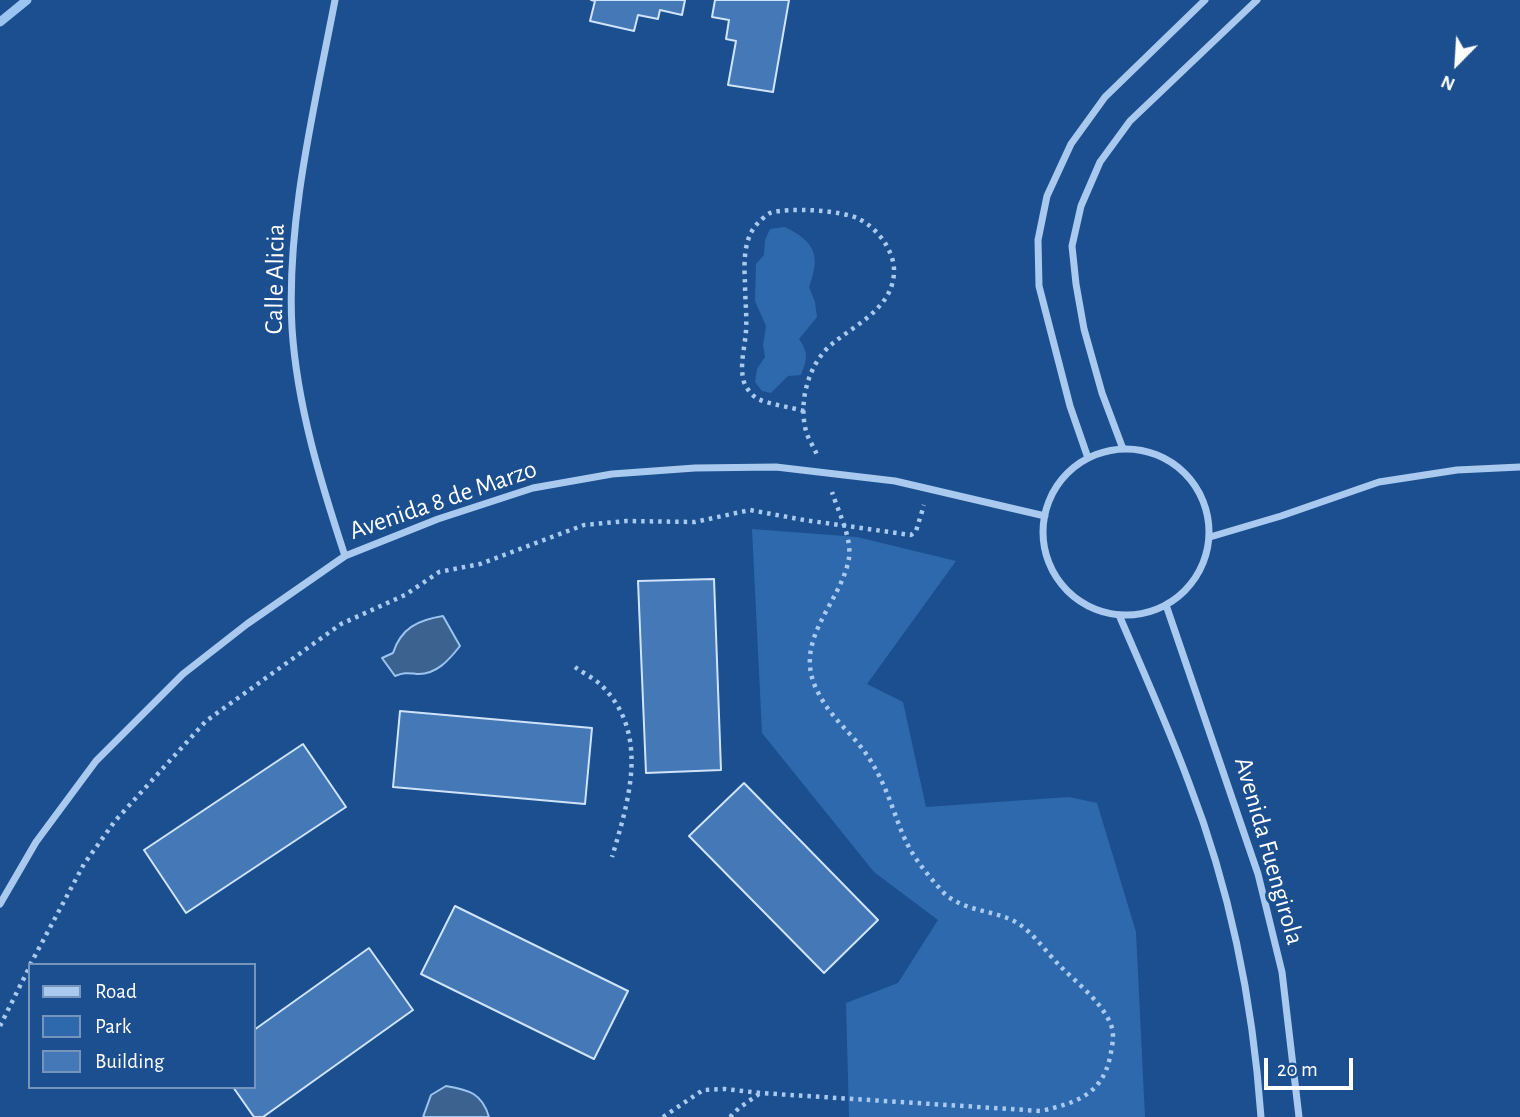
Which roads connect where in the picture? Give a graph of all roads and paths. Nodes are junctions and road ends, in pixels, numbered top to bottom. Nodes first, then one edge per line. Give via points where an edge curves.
1 (335, 0) edge
2 (1205, 0) edge
3 (1257, 0) edge
4 (804, 411) junction
5 (1123, 449) junction
6 (1088, 458) junction
7 (1520, 467) edge
8 (826, 473) junction
9 (924, 502) dead end
10 (1045, 516) junction
11 (842, 526) junction
12 (1210, 537) junction
13 (345, 556) junction
14 (1166, 605) junction
15 (1119, 615) junction
16 (575, 667) dead end
17 (612, 857) dead end
18 (0, 904) edge
19 (31, 963) edge
20 (28, 969) edge
21 (0, 1026) edge
22 (760, 1093) junction
23 (663, 1117) edge
24 (730, 1117) edge
25 (1261, 1117) edge
26 (1299, 1117) edge

1 - 13 street, Calle Alicia via 301,182 292,328 303,406
2 - 6 street via 1105,97 1071,144 1046,196 1038,240 1039,286
3 - 5 street via 1130,121 1100,162 1080,206 1072,246 1076,284 1102,394
4 - 4 path via 812,370 831,345 879,307 890,290 894,270 888,248 877,233 859,218 834,212 769,214 756,224 743,261 745,385 757,398
4 - 8 path via 806,431
5 - 6 street
5 - 12 street via 1160,455 1191,479 1206,505
6 - 10 street via 1069,471 1048,502
7 - 12 street via 1457,470 1378,482
8 - 10 street, Avenida 8 de Marzo via 895,481
8 - 11 path
8 - 13 street, Avenida 8 de Marzo via 776,467 612,474 533,488
9 - 11 path via 911,536
10 - 15 street via 1046,557 1065,589 1092,608
11 - 19 path via 750,509 695,522 584,525 480,564 439,572 405,595 341,624 206,721 115,821 84,864
11 - 22 path via 849,555 844,576 812,645 811,672 819,696 871,760 920,867 947,896 1020,925 1100,1007 1112,1027 1113,1044 1108,1068 1093,1091 1072,1103 1041,1111
12 - 14 street via 1200,570 1189,587
13 - 18 street, Avenida 8 de Marzo via 183,674 96,761 36,842
14 - 15 street
14 - 26 street, Avenida Fuengirola via 1258,874 1282,971
15 - 25 street, Avenida Fuengirola via 1190,785 1223,891 1244,979
16 - 17 path via 601,686 617,707 632,742 632,781
20 - 21 path
22 - 23 path via 703,1090
22 - 24 path

